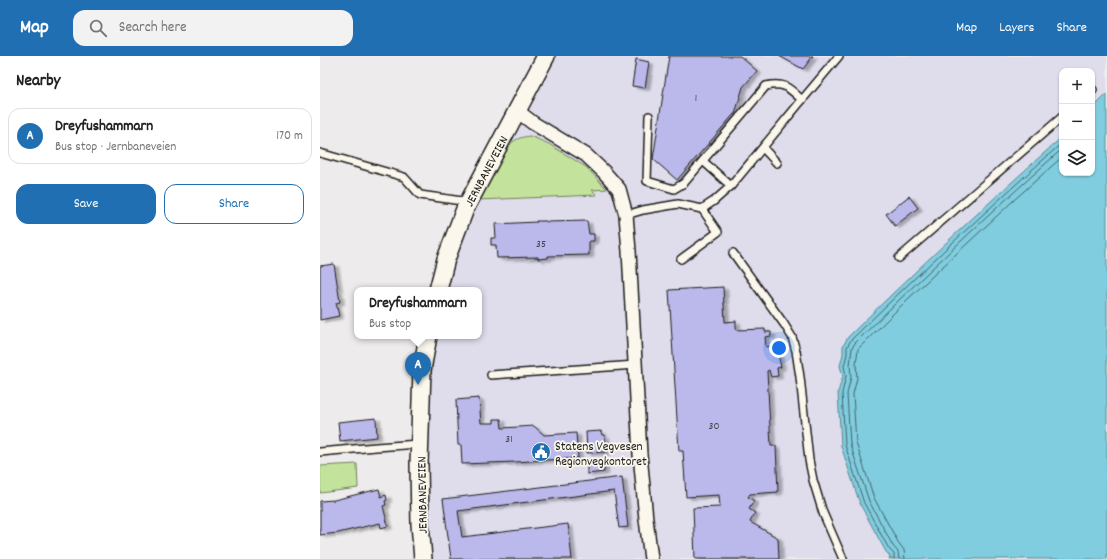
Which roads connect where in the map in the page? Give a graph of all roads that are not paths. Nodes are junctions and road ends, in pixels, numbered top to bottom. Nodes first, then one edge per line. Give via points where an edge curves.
1 (546, 56) edge
2 (839, 56) edge
3 (802, 100) junction
4 (516, 110) junction
5 (649, 116) dead end
6 (1059, 120) edge
7 (763, 148) junction
8 (320, 153) edge
9 (703, 161) junction
10 (777, 163) dead end
11 (731, 186) junction
12 (469, 202) junction
13 (702, 209) junction
14 (626, 216) junction
15 (733, 253) dead end
16 (899, 258) dead end
17 (682, 259) dead end
18 (439, 287) edge
19 (427, 339) edge
20 (636, 365) junction
21 (491, 374) dead end
22 (420, 444) junction
23 (320, 452) edge
24 (423, 559) edge
25 (651, 559) edge
26 (843, 559) edge

1 - 4 street, JERNBANEVEIEN
2 - 3 lane
3 - 7 lane
3 - 9 lane via 778,84 766,86
4 - 12 street, JERNBANEVEIEN
4 - 14 street via 586,155 604,172 619,190
5 - 9 lane via 647,181 674,189 684,183
6 - 16 lane
7 - 10 lane
7 - 11 lane
8 - 12 lane via 404,177 420,195
9 - 11 lane
11 - 13 lane
12 - 18 street, JERNBANEVEIEN via 446,260
13 - 14 lane via 678,204
13 - 17 lane via 718,232
14 - 20 street
15 - 26 lane via 792,337 798,364 808,460 823,513
19 - 22 street, JERNBANEVEIEN via 422,370
20 - 21 lane
20 - 25 street via 640,454
22 - 23 lane
22 - 24 street, JERNBANEVEIEN via 420,524

